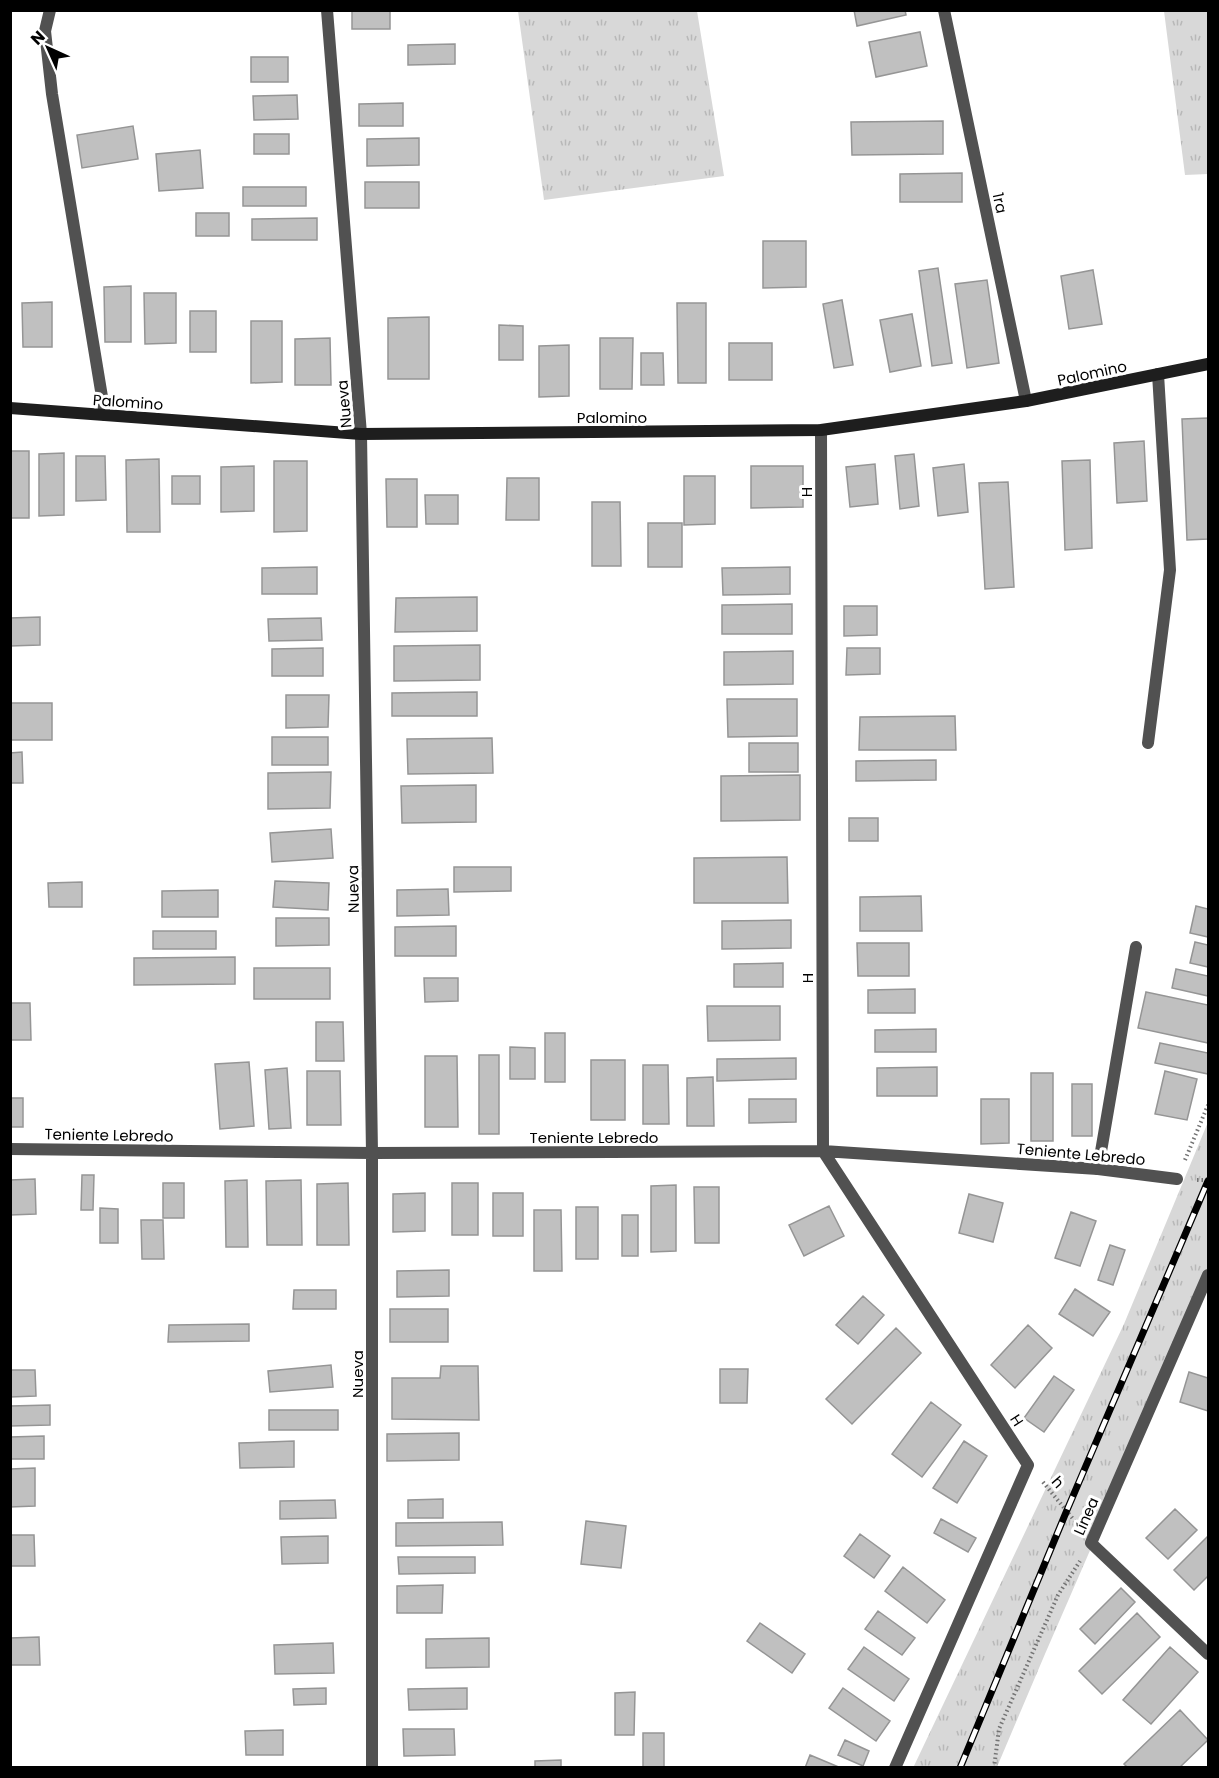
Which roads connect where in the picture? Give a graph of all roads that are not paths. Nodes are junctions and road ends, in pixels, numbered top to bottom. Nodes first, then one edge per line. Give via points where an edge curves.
1 (50, 10) edge
2 (327, 10) edge
3 (944, 10) edge
4 (1209, 364) edge
5 (1158, 374) junction
6 (1026, 401) junction
7 (10, 408) edge
8 (105, 415) junction
9 (821, 430) junction
10 (361, 434) junction
11 (1148, 743) dead end
12 (1136, 947) dead end
13 (10, 1149) edge
14 (823, 1151) junction
15 (372, 1153) junction
16 (1098, 1169) junction
17 (1177, 1179) road end
18 (1209, 1275) edge
19 (1209, 1654) edge
20 (372, 1767) edge
21 (895, 1767) edge

1 - 8 street via 45,31 51,94
2 - 10 street, Nueva
3 - 6 street, 1ra
4 - 5 street, Palomino
5 - 6 street, Palomino
5 - 11 street via 1170,570
6 - 9 street, Palomino
7 - 8 street, Palomino
8 - 10 street, Palomino
9 - 10 street, Palomino
9 - 14 street, H
10 - 15 street, Nueva
12 - 16 street
13 - 15 street, Teniente Lebredo
14 - 15 street, Teniente Lebredo
14 - 16 street, Teniente Lebredo
14 - 21 street, H via 1028,1465
15 - 20 street, Nueva
16 - 17 street, Teniente Lebredo
18 - 19 street, Línea via 1091,1543

